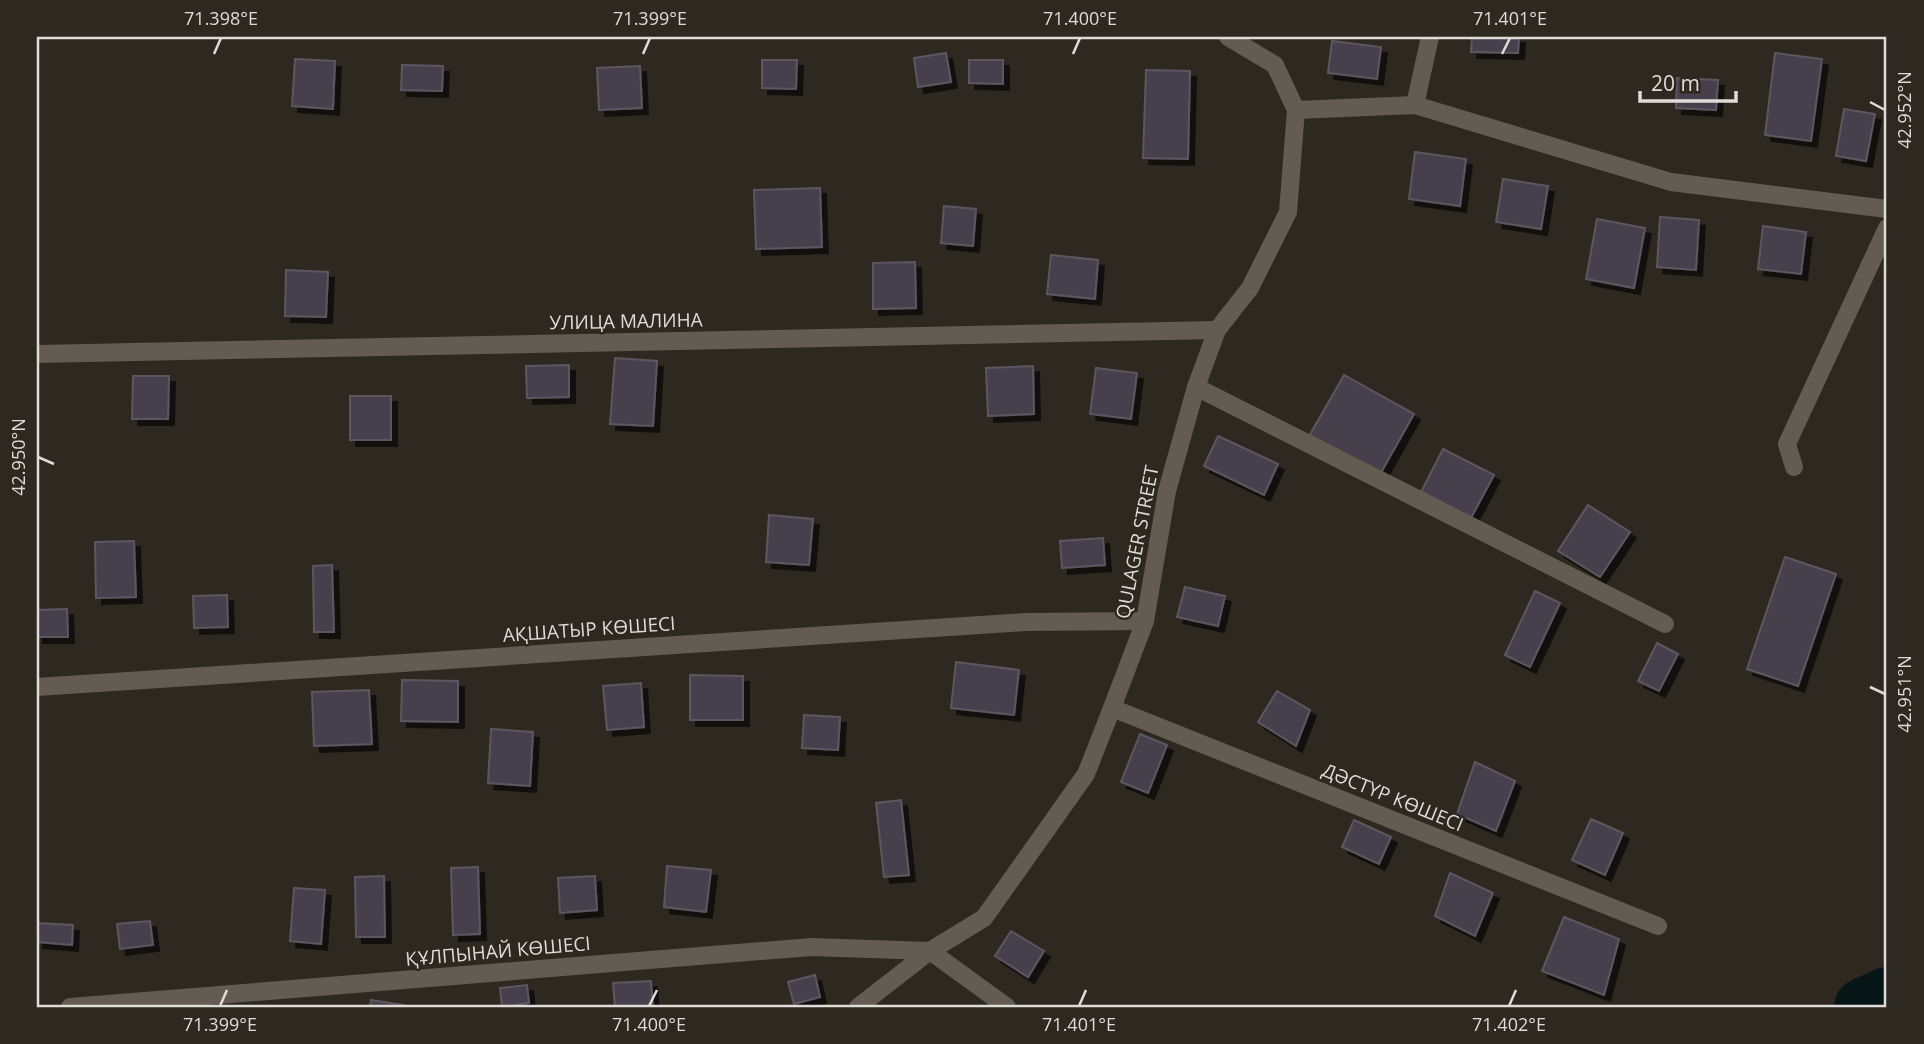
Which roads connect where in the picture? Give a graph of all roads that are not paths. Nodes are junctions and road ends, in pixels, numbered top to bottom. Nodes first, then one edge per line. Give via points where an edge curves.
1 (1228, 37) edge
2 (1430, 37) edge
3 (1415, 105) junction
4 (1296, 110) junction
5 (1887, 209) edge
6 (1887, 228) edge
7 (1217, 330) junction
8 (37, 354) edge
9 (1196, 387) junction
10 (1794, 467) dead end
11 (1145, 621) junction
12 (1665, 624) dead end
13 (37, 687) edge
14 (1112, 708) junction
15 (1658, 926) dead end
16 (930, 951) junction
17 (70, 1007) edge
18 (858, 1007) edge
19 (1007, 1007) edge

1 - 4 street, QULAGER STREET via 1275,65
2 - 3 street
3 - 4 street
3 - 5 street via 1671,182
4 - 7 street, QULAGER STREET via 1288,212 1250,288
6 - 10 street via 1787,444
7 - 8 street, УЛИЦА МАЛИНА
7 - 9 street, QULAGER STREET
9 - 11 street, QULAGER STREET via 1167,491
9 - 12 street
11 - 13 street, АҚШАТЫР КӨШЕСІ via 1026,622
11 - 14 street, QULAGER STREET
14 - 15 street, ДӘСТҮР КӨШЕСІ
14 - 16 street, QULAGER STREET via 1086,774 984,918
16 - 17 street, ҚҰЛПЫНАЙ КӨШЕСІ via 811,947
16 - 18 street, QULAGER STREET
16 - 19 street

